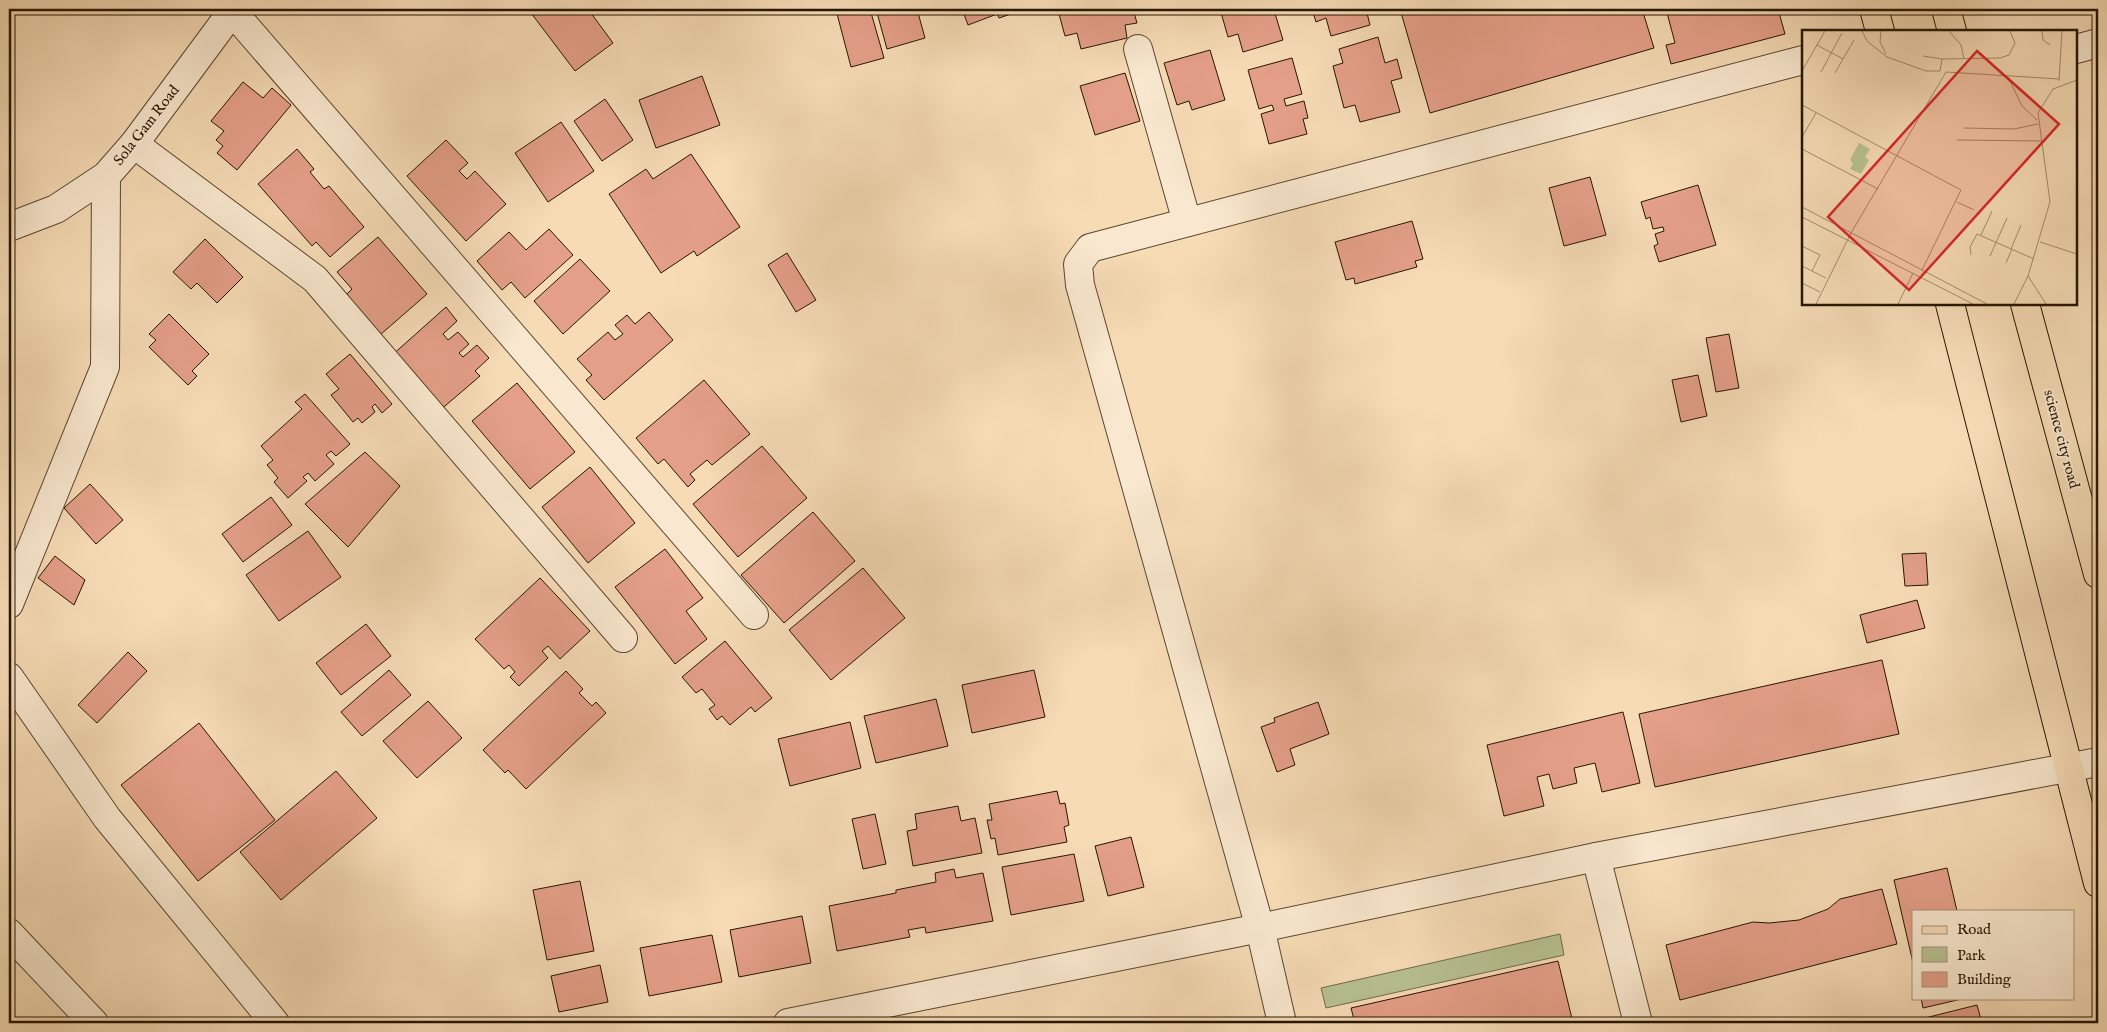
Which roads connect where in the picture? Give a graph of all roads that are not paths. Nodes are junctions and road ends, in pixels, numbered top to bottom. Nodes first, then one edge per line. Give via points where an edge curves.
1 (1874, 9) edge
2 (1946, 9) edge
3 (233, 10) edge
4 (1880, 30) edge
5 (1952, 30) edge
6 (2098, 42) edge
7 (1138, 49) dead end
8 (2077, 49) edge
9 (1802, 60) edge
10 (134, 144) junction
11 (106, 176) junction
12 (1188, 222) junction
13 (9, 227) edge
14 (1950, 305) edge
15 (2025, 305) edge
16 (2098, 574) edge
17 (9, 604) edge
18 (754, 615) dead end
19 (623, 638) dead end
20 (9, 678) edge
21 (2098, 762) edge
22 (2069, 768) junction
23 (1596, 857) junction
24 (2098, 883) edge
25 (1260, 928) junction
26 (9, 933) edge
27 (94, 1023) edge
28 (276, 1023) edge
29 (788, 1023) edge
30 (1282, 1023) edge
31 (1638, 1023) edge

1 - 4 main road
2 - 5 main road
3 - 10 street, Sola Gam Road
3 - 18 street
6 - 8 street
7 - 12 street
9 - 12 street
10 - 11 street, Sola Gam Road
10 - 19 street via 315,279
11 - 13 street, Sola Gam Road via 56,209
11 - 17 street via 105,367
12 - 25 street via 1090,248 1078,264 1083,295
14 - 22 main road
15 - 16 main road, science city road
20 - 28 street via 107,818
21 - 22 street
22 - 23 street
22 - 24 main road
23 - 25 street
23 - 31 street
25 - 29 street
25 - 30 street
26 - 27 street

